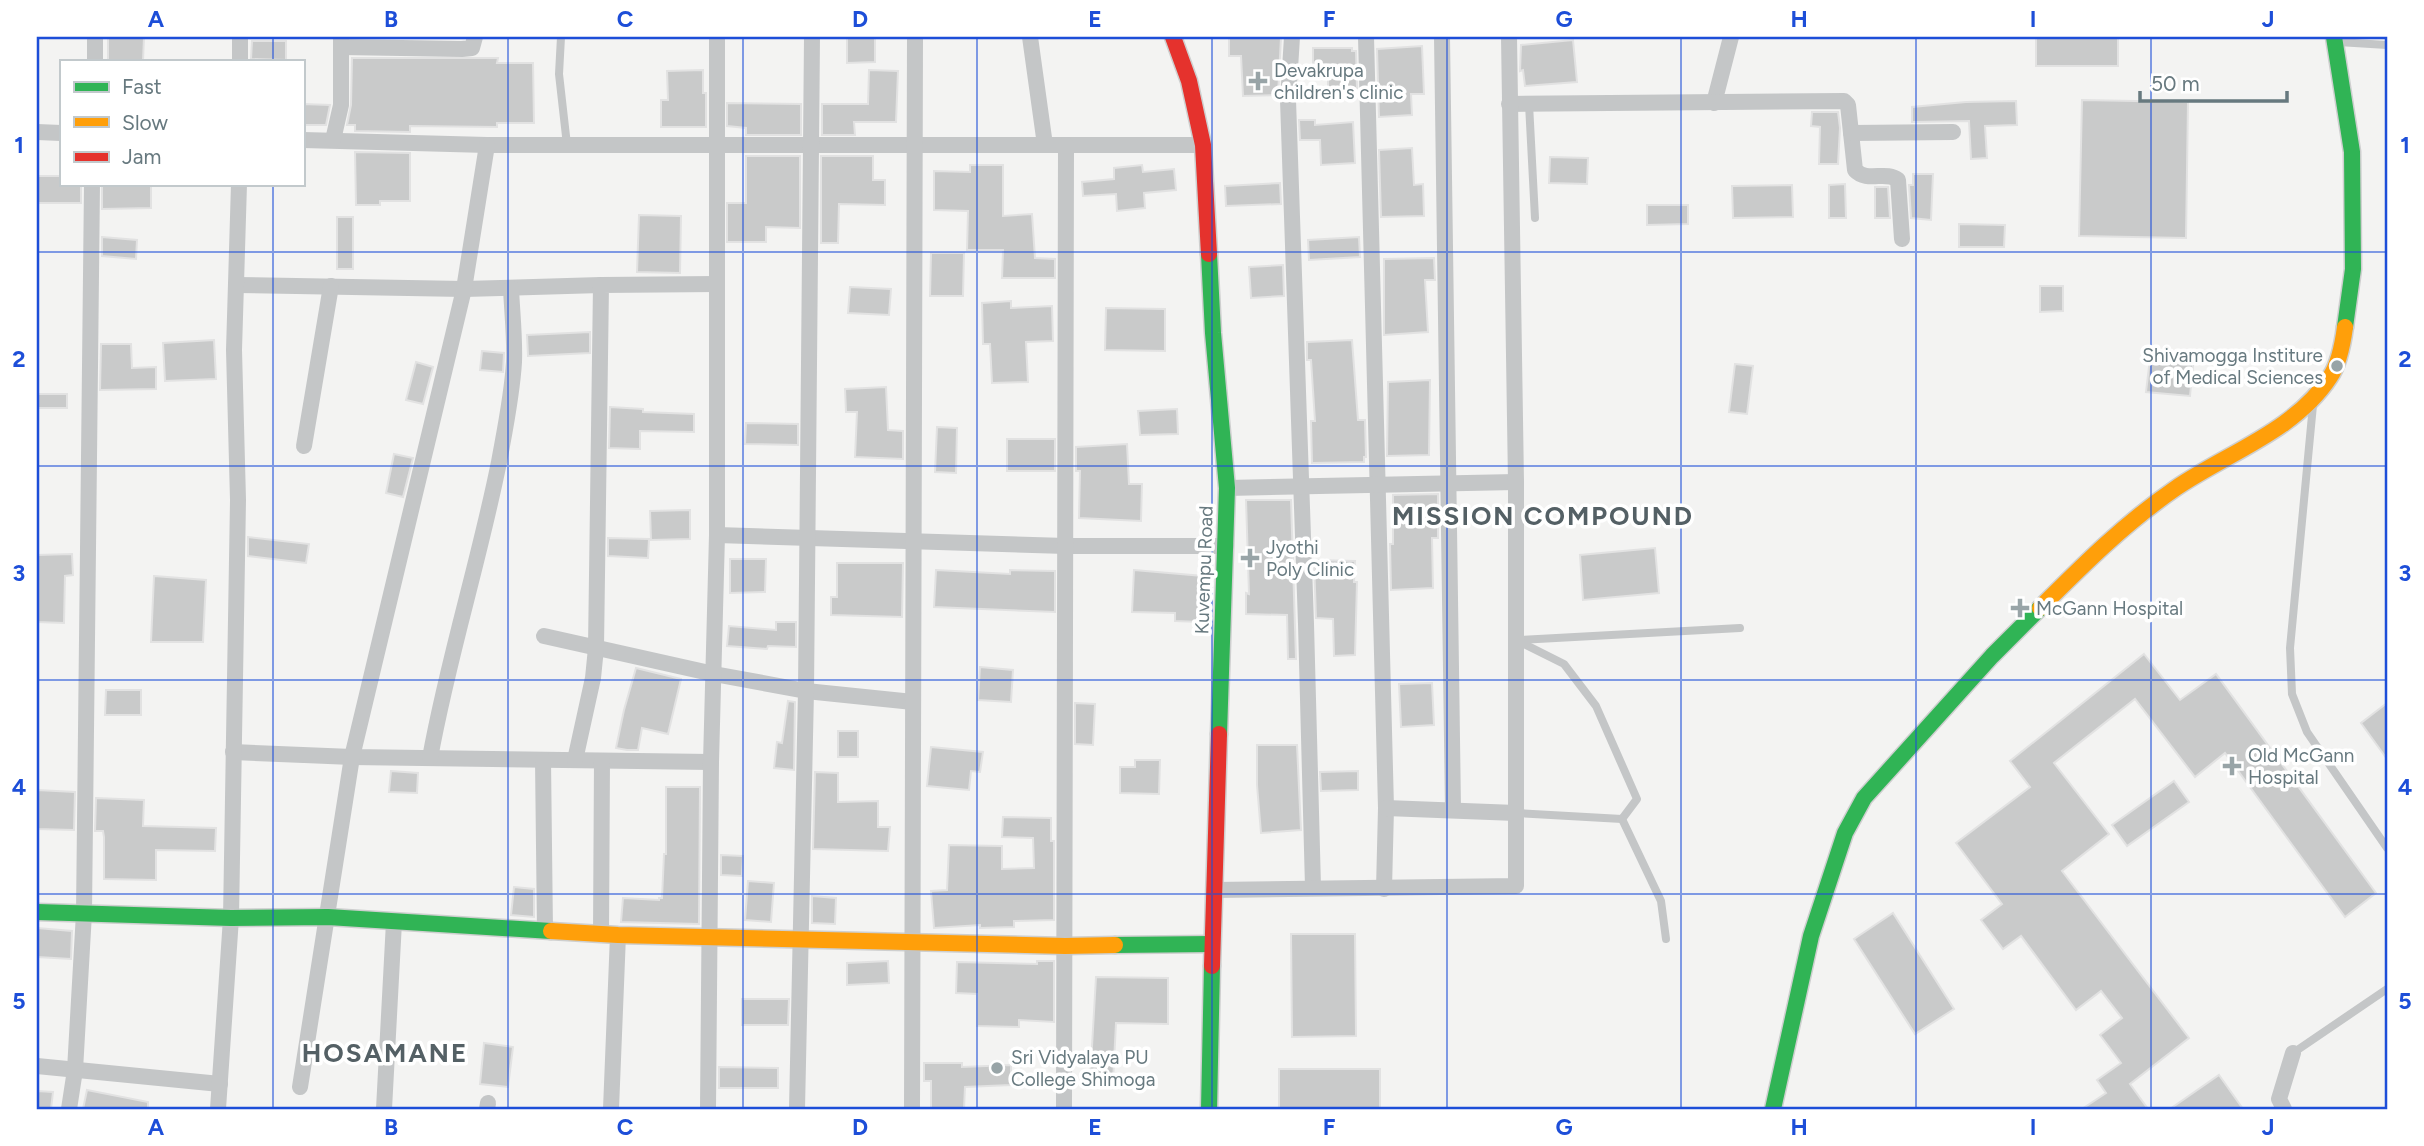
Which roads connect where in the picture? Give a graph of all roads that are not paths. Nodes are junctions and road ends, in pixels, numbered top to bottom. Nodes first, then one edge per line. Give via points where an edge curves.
1 (95, 37) edge
2 (240, 37) edge
3 (475, 37) edge
4 (561, 37) edge
5 (717, 37) edge
6 (812, 37) edge
7 (915, 37) edge
8 (1030, 37) edge
9 (1173, 37) edge
10 (1292, 37) edge
11 (1366, 37) edge
12 (1442, 37) edge
13 (1508, 37) edge
14 (1731, 37) edge
15 (2334, 39) edge
16 (341, 42) edge
17 (2387, 45) edge
18 (95, 60) edge
19 (240, 60) edge
20 (1714, 103) junction
21 (1509, 104) junction
22 (1529, 104) junction
23 (37, 132) edge
24 (1953, 132) dead end
25 (60, 133) edge
26 (1851, 133) junction
27 (304, 139) edge
28 (333, 140) junction
29 (487, 145) junction
30 (567, 145) junction
31 (718, 145) junction
32 (811, 145) junction
33 (915, 145) junction
34 (1045, 145) junction
35 (1066, 145) junction
36 (1202, 145) junction
37 (92, 186) edge
38 (239, 186) edge
39 (1535, 218) dead end
40 (1902, 239) dead end
41 (717, 284) junction
42 (236, 285) junction
43 (601, 285) junction
44 (331, 286) junction
45 (511, 288) junction
46 (464, 289) junction
47 (2314, 398) junction
48 (304, 446) dead end
49 (1516, 482) junction
50 (1450, 483) junction
51 (1302, 485) junction
52 (1378, 485) junction
53 (1227, 488) junction
54 (717, 535) junction
55 (808, 538) junction
56 (914, 541) junction
57 (1066, 546) junction
58 (1226, 546) junction
59 (1740, 628) dead end
60 (544, 636) dead end
61 (1516, 640) junction
62 (596, 648) junction
63 (713, 674) junction
64 (806, 691) junction
65 (913, 702) junction
66 (233, 752) junction
67 (352, 757) junction
68 (430, 758) junction
69 (543, 760) junction
70 (575, 761) junction
71 (602, 761) junction
72 (711, 762) junction
73 (1386, 808) junction
74 (1453, 809) junction
75 (1516, 813) junction
76 (1622, 818) junction
77 (2387, 848) edge
78 (1313, 887) junction
79 (1384, 889) junction
80 (1214, 890) junction
81 (37, 912) edge
82 (84, 913) junction
83 (231, 918) junction
84 (328, 918) junction
85 (394, 922) junction
86 (545, 931) junction
87 (601, 934) junction
88 (618, 935) junction
89 (711, 937) junction
90 (801, 939) junction
91 (1665, 939) dead end
92 (913, 943) junction
93 (1212, 944) junction
94 (1065, 946) junction
95 (2387, 989) edge
96 (2293, 1053) joint
97 (37, 1066) edge
98 (75, 1070) junction
99 (220, 1084) junction
100 (300, 1087) dead end
101 (69, 1109) edge
102 (218, 1109) edge
103 (384, 1109) edge
104 (611, 1109) edge
105 (708, 1109) edge
106 (797, 1109) edge
107 (912, 1109) edge
108 (1064, 1109) edge
109 (1209, 1109) edge
110 (1773, 1109) edge
111 (2284, 1109) edge

1 - 18 street
2 - 19 street
3 - 16 street via 472,48 462,49
4 - 30 lane via 559,74
5 - 31 street
6 - 32 street
7 - 33 street
8 - 34 street
9 - 36 street, Kuvempu Road via 1189,81
10 - 51 street via 1288,100
11 - 52 street
12 - 50 street
13 - 21 street
14 - 20 street
15 - 17 lane
15 - 47 street via 2352,152 2353,269 2344,338 2332,375
16 - 28 street via 341,105
20 - 22 street
20 - 26 street via 1839,99 1848,105
21 - 22 street
21 - 49 street
22 - 39 lane
23 - 25 street
24 - 26 street
26 - 40 street via 1858,174 1898,180
27 - 28 street
28 - 29 street
29 - 30 street
29 - 46 street
30 - 31 street
31 - 32 street
31 - 41 street
32 - 33 street
32 - 55 street
33 - 34 street
33 - 56 street
34 - 35 street
35 - 36 street
35 - 57 street
36 - 53 street, Kuvempu Road
37 - 82 street
38 - 42 street
41 - 43 street
41 - 54 street
42 - 44 street
42 - 66 street
43 - 45 street
43 - 62 street
44 - 46 street
44 - 48 street
45 - 46 street
45 - 68 street via 514,361 508,414
46 - 67 street
47 - 77 lane via 2290,648 2292,694 2307,732
47 - 110 street via 2278,427 2176,488 2108,540 1992,656 1864,798 1845,832 1811,936
49 - 50 street
49 - 61 street
50 - 52 street
50 - 74 street
51 - 52 street
51 - 53 street
51 - 78 street
52 - 73 street
53 - 58 street, Kuvempu Road
54 - 55 street
54 - 63 street
55 - 56 street
55 - 64 street
56 - 57 street
56 - 65 street
57 - 58 street
57 - 94 street
58 - 80 street, Kuvempu Road
59 - 61 lane
60 - 62 street
61 - 75 street
61 - 76 lane via 1564,664 1596,706 1637,799
62 - 63 street
62 - 70 street
63 - 64 street
63 - 72 street
64 - 65 street
64 - 90 street
65 - 92 street
66 - 67 street
66 - 83 street
67 - 68 street
67 - 84 street
68 - 69 street
69 - 70 street
69 - 86 street
70 - 71 street
71 - 72 street
71 - 87 street
72 - 89 street
73 - 74 street
73 - 79 street
74 - 75 street
75 - 76 lane
75 - 79 street via 1516,886
76 - 91 lane via 1661,901
78 - 79 street
78 - 80 street
80 - 93 street, Kuvempu Road
81 - 82 street
82 - 83 street
82 - 98 street
83 - 84 street
83 - 99 street
84 - 85 street
84 - 100 street
85 - 86 street
85 - 103 street
86 - 87 street
87 - 88 street
88 - 89 street
88 - 104 street
89 - 90 street
89 - 105 street
90 - 92 street
90 - 106 street
92 - 94 street
92 - 107 street
93 - 94 street
93 - 109 street, Kuvempu Road
94 - 108 street
95 - 96 lane
96 - 111 street via 2279,1099
97 - 98 street
98 - 99 street
98 - 101 street
99 - 102 street

